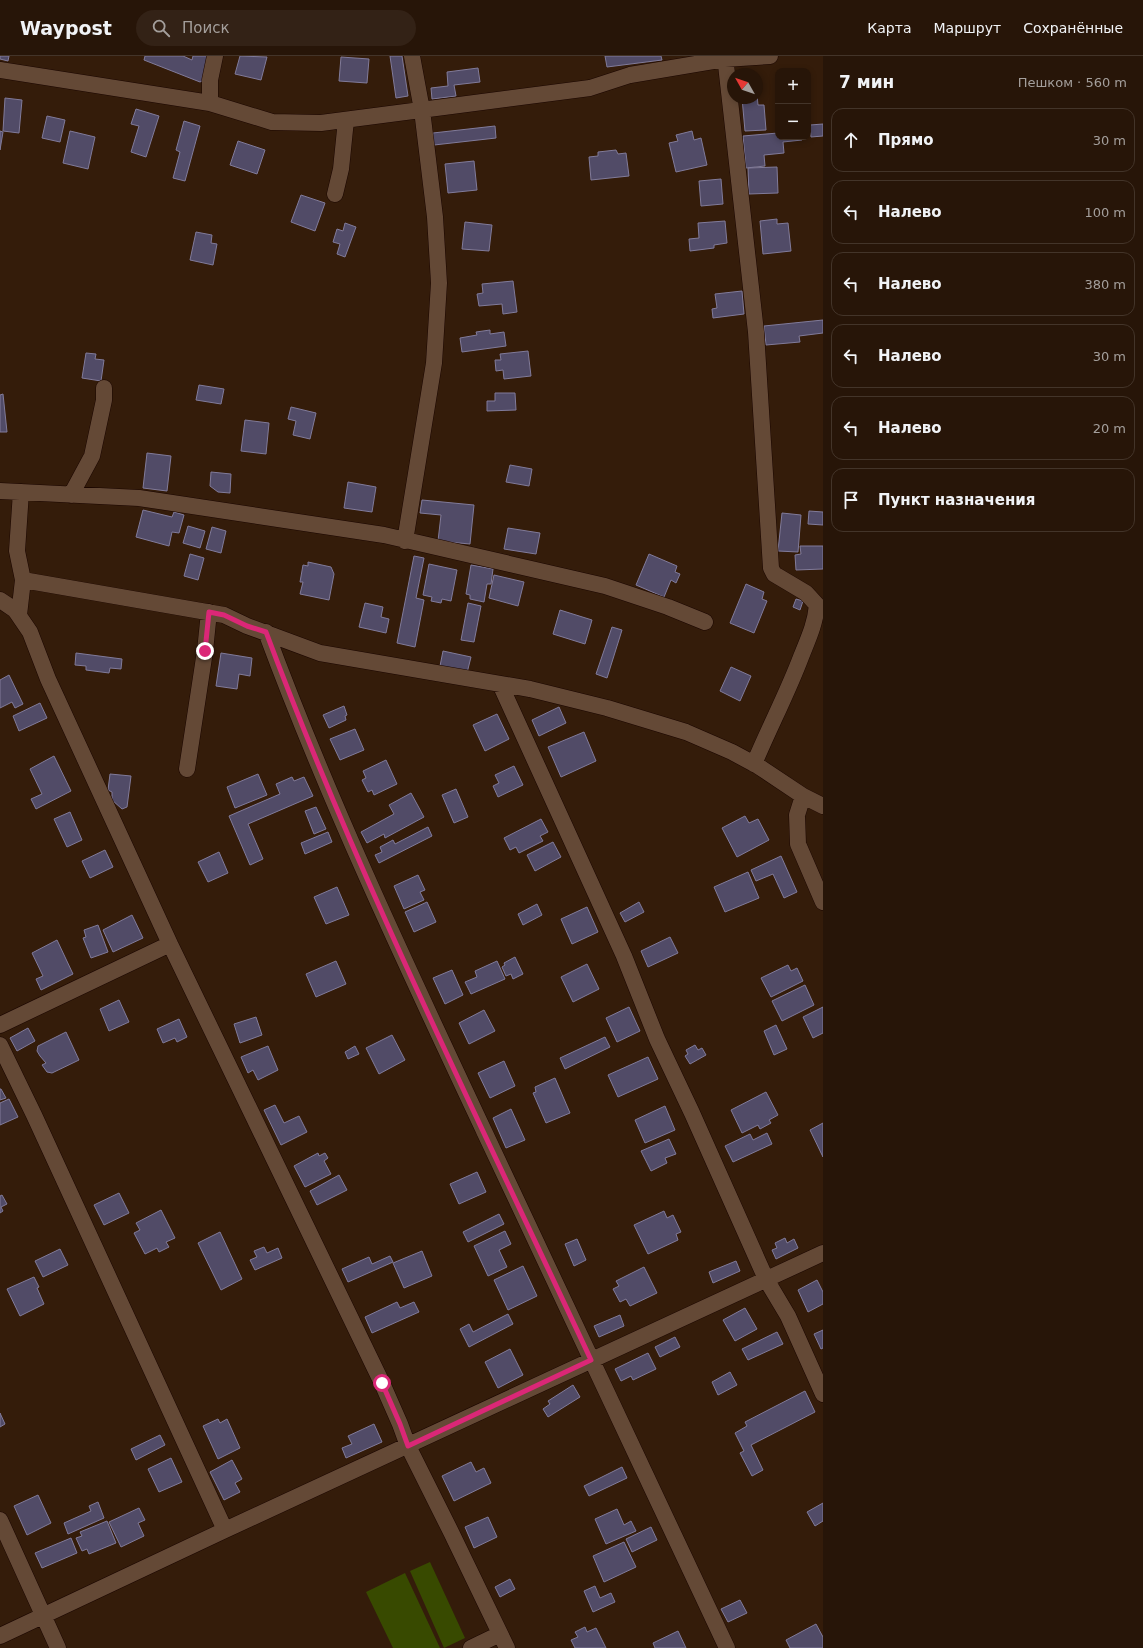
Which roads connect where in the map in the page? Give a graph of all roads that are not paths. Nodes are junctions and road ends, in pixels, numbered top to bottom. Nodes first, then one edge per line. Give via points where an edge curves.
1 (215, 56) edge
2 (412, 56) edge
3 (770, 56) edge
4 (725, 58) edge
5 (0, 70) edge
6 (210, 103) junction
7 (422, 110) junction
8 (346, 120) junction
9 (335, 194) dead end
10 (104, 388) dead end
11 (0, 491) edge
12 (21, 492) junction
13 (71, 494) junction
14 (405, 541) junction
15 (23, 580) junction
16 (0, 600) edge
17 (209, 612) junction
18 (19, 615) junction
19 (705, 622) dead end
20 (266, 632) junction
21 (500, 684) junction
22 (754, 764) junction
23 (187, 769) dead end
24 (803, 796) junction
25 (823, 806) edge
26 (823, 902) edge
27 (170, 944) junction
28 (0, 1025) edge
29 (0, 1045) edge
30 (823, 1253) edge
31 (766, 1279) junction
32 (591, 1360) junction
33 (823, 1394) edge
34 (408, 1446) junction
35 (0, 1520) edge
36 (225, 1530) junction
37 (43, 1616) junction
38 (0, 1636) edge
39 (504, 1641) edge
40 (58, 1648) edge
41 (471, 1648) edge
42 (727, 1648) edge

1 - 6 street via 210,80
2 - 7 street
3 - 4 street
4 - 7 street via 630,75 590,88
4 - 22 street via 756,332 771,568 774,574 806,594 817,605 816,621
5 - 6 street
6 - 8 street via 272,122 321,123
7 - 8 street
7 - 14 street via 435,216 439,283 434,363
8 - 9 street via 341,169
10 - 13 street via 104,400 92,456
11 - 12 street
12 - 13 street
12 - 15 street via 17,551
13 - 14 street via 139,498 384,535
14 - 19 street via 605,586
15 - 17 street
15 - 18 street
16 - 18 street
17 - 20 street via 224,615
17 - 23 street
18 - 27 street via 30,632 48,679
20 - 21 street via 320,653
20 - 32 street via 294,707 367,878
21 - 22 street via 607,708 686,732
21 - 31 street via 624,956 657,1039
22 - 24 street
24 - 25 street
24 - 26 street via 797,815 798,844
27 - 28 street
27 - 34 street via 382,1383
29 - 36 street
30 - 31 street
31 - 32 street
31 - 33 street via 788,1316
32 - 34 street
32 - 42 street
34 - 36 street
34 - 39 street
35 - 37 street
36 - 37 street
37 - 38 street
37 - 40 street
39 - 41 street

